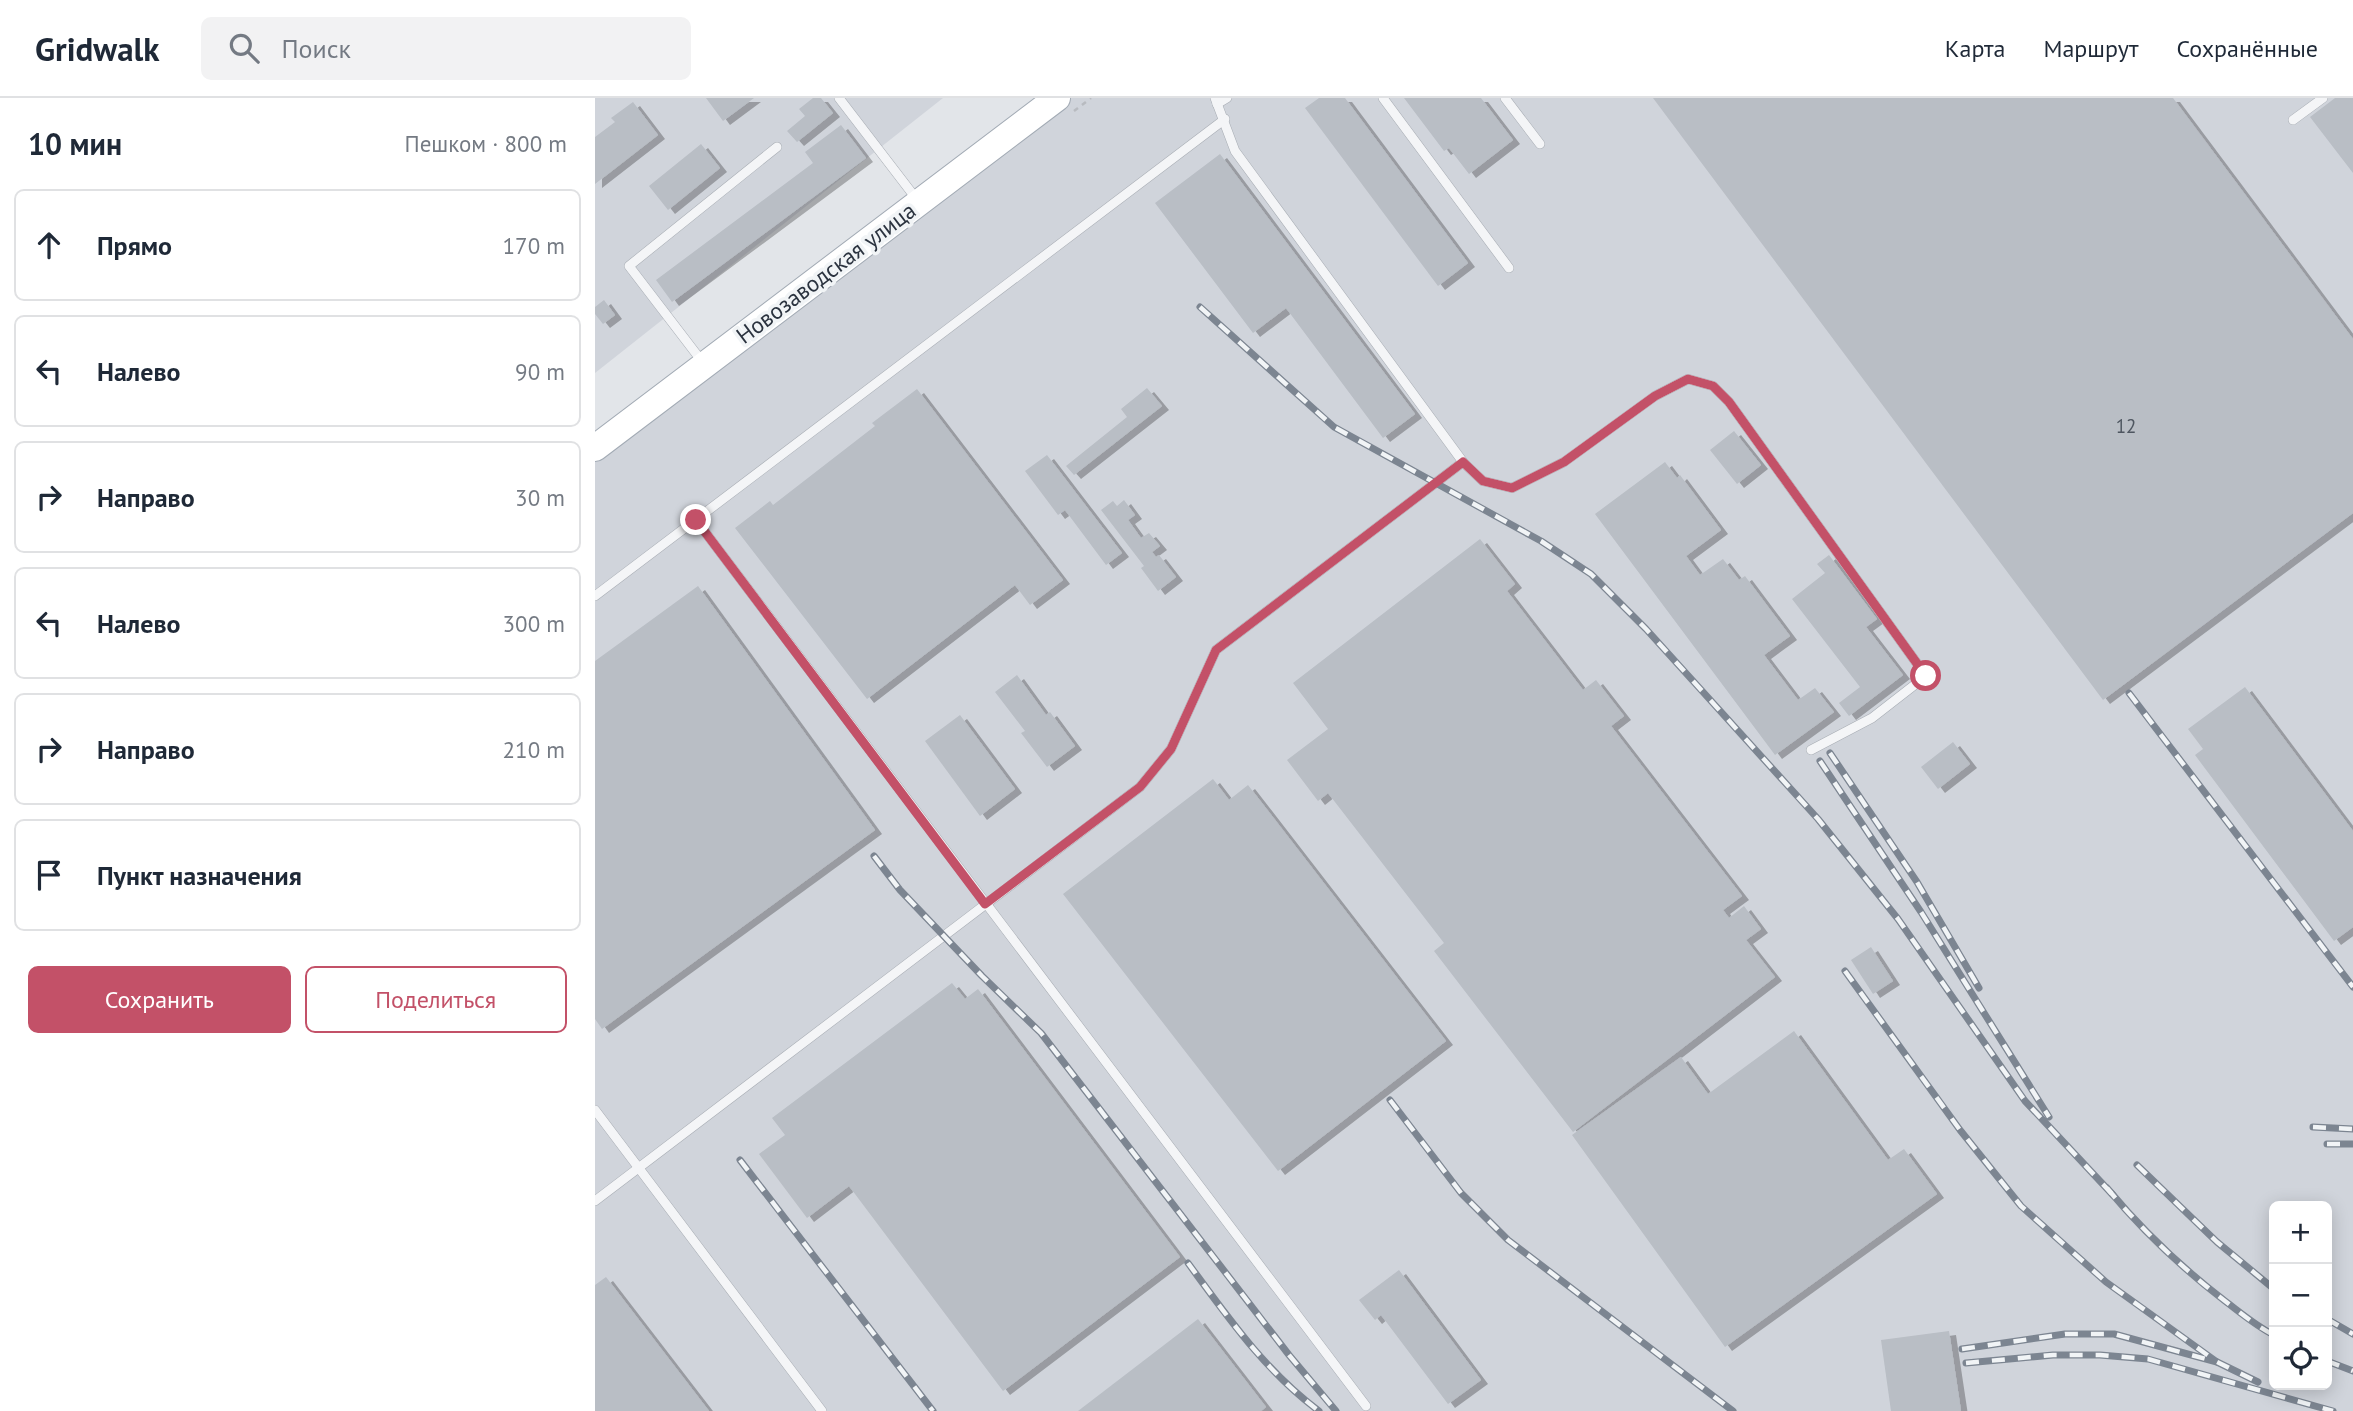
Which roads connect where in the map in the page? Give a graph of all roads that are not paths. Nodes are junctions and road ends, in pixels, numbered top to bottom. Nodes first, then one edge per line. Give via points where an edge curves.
1 (839, 98) edge
2 (1057, 98) edge
3 (1227, 98) edge
4 (1383, 98) edge
5 (1505, 98) edge
6 (2323, 98) edge
7 (1216, 101) edge
8 (1225, 119) junction
9 (2293, 120) dead end
10 (1540, 144) dead end
11 (777, 147) dead end
12 (919, 202) junction
13 (1509, 268) dead end
14 (704, 365) junction
15 (595, 448) edge
16 (1463, 462) junction
17 (696, 520) junction
18 (595, 596) edge
19 (1811, 750) dead end
20 (985, 904) junction
21 (595, 1111) edge
22 (638, 1168) junction
23 (595, 1201) edge
24 (1366, 1406) dead end
25 (822, 1411) edge

1 - 12 lane
2 - 12 main road, Новозаводская улица
3 - 7 lane
4 - 13 lane
5 - 10 lane
6 - 9 lane
7 - 8 lane
8 - 16 lane via 1235,151
8 - 17 lane
11 - 14 lane via 629,266
12 - 14 main road, Новозаводская улица
14 - 15 main road, Новозаводская улица
16 - 19 lane via 1483,481 1512,488 1564,462 1655,396 1688,379 1713,386 1926,676 1873,718
16 - 20 lane via 1216,650 1171,749 1140,787
17 - 18 lane
17 - 20 lane
20 - 22 lane
20 - 24 lane
21 - 22 lane
22 - 23 lane
22 - 25 lane

